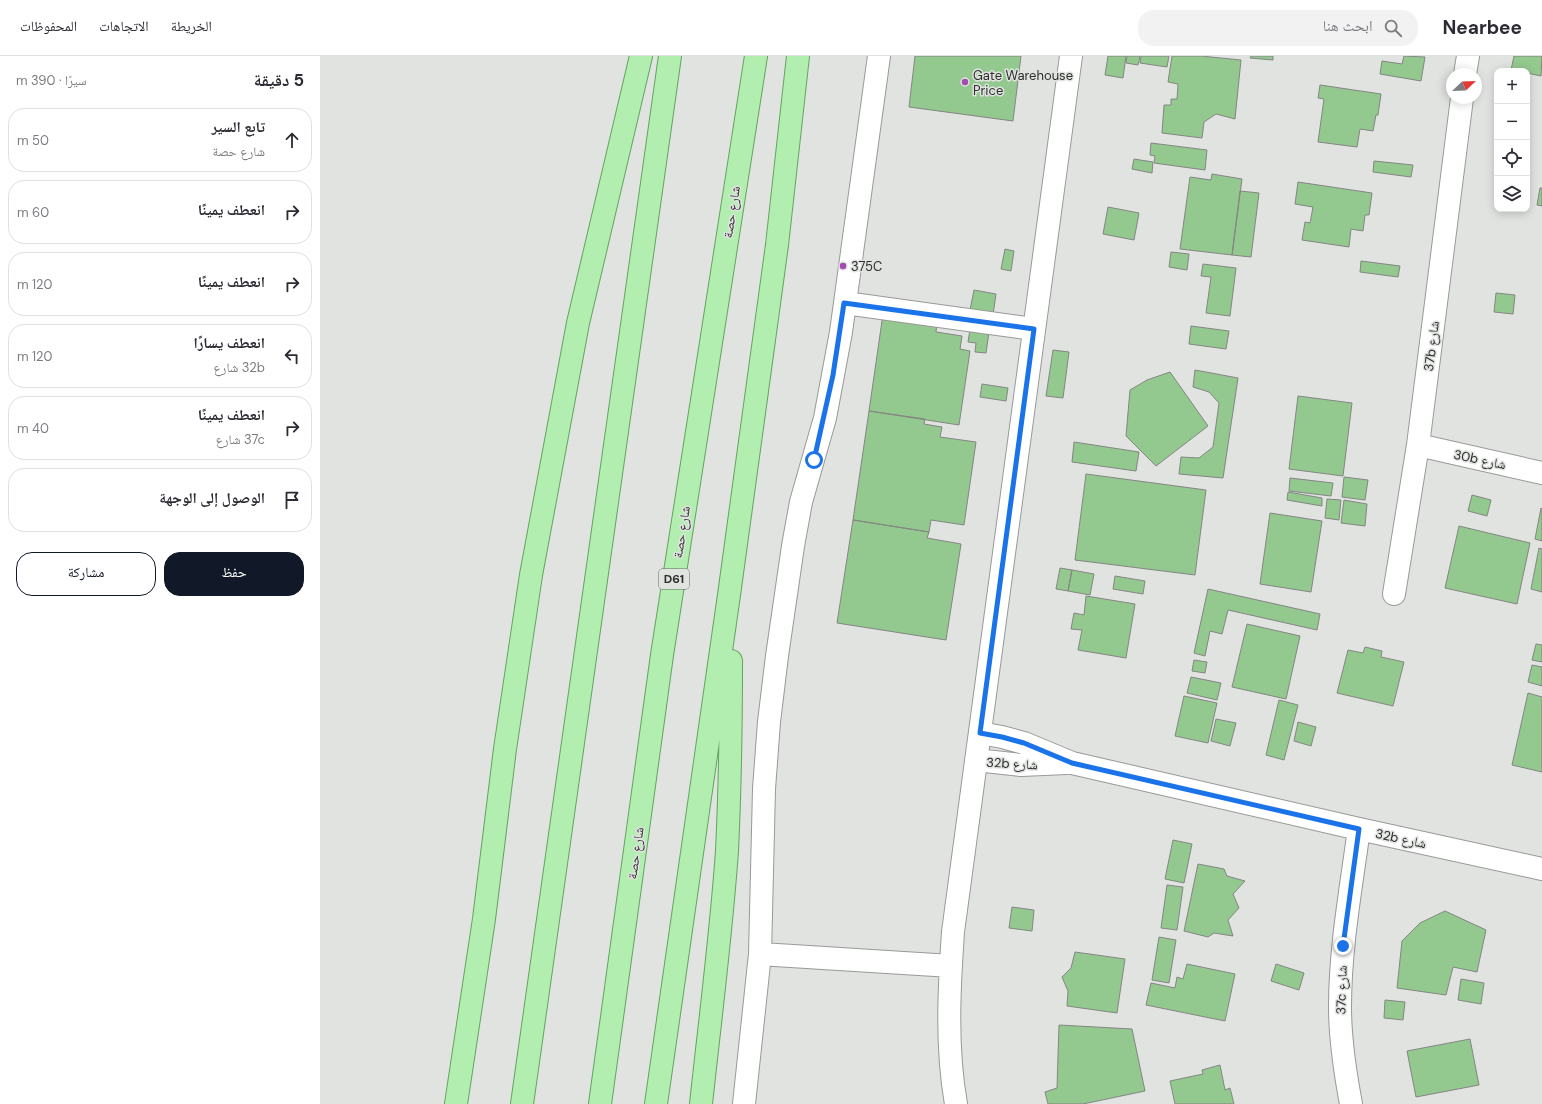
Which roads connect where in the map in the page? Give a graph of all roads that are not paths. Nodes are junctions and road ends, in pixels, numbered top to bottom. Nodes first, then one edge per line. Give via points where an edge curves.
1 (641, 56) edge
2 (670, 56) edge
3 (756, 56) edge
4 (798, 56) edge
5 (879, 56) edge
6 (1071, 56) edge
7 (1468, 56) edge
8 (1466, 68) edge
9 (1461, 104) edge
10 (844, 303) junction
11 (1034, 329) junction
12 (1418, 445) junction
13 (1542, 473) edge
14 (1394, 594) dead end
15 (729, 595) junction
16 (980, 733) junction
17 (976, 760) junction
18 (1072, 763) junction
19 (1359, 829) junction
20 (1542, 869) edge
21 (760, 954) junction
22 (951, 966) junction
23 (456, 1104) edge
24 (522, 1104) edge
25 (600, 1104) edge
26 (656, 1104) edge
27 (701, 1104) edge
28 (744, 1104) edge
29 (956, 1104) edge
30 (1351, 1104) edge

1 - 23 main road via 578,323 530,575 484,919
2 - 24 main road
3 - 25 main road, شارع حصة / D61 via 662,656
4 - 15 main road via 777,245
5 - 10 street
6 - 11 street
7 - 8 street
9 - 12 street, 37b شارع
10 - 11 street
10 - 21 street via 835,368 801,502 777,656 764,789
11 - 16 street
12 - 13 street, 30b شارع
12 - 14 street, 37b شارع
15 - 26 main road
15 - 27 main road via 731,723 727,851
16 - 17 street
16 - 18 street, 32b شارع via 1024,743
17 - 18 street, 32b شارع via 1020,765
17 - 22 street via 953,932
18 - 19 street, 32b شارع
19 - 20 street, 32b شارع
19 - 30 street, 37c شارع via 1340,985 1341,1040
21 - 22 street
21 - 28 street
22 - 29 street via 950,1059

